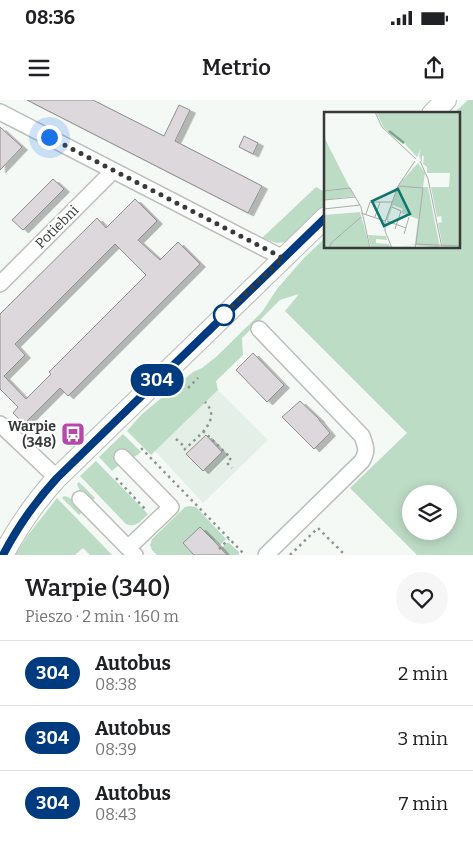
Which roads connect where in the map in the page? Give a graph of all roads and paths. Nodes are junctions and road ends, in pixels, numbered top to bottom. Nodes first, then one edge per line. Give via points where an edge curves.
1 (446, 100) edge
2 (0, 112) edge
3 (434, 112) edge
4 (113, 171) junction
5 (324, 219) edge
6 (283, 258) junction
7 (0, 284) edge
8 (259, 330) dead end
9 (198, 378) dead end
10 (188, 388) dead end
11 (205, 402) dead end
12 (0, 424) edge
13 (203, 431) junction
14 (176, 439) dead end
15 (141, 448) dead end
16 (122, 457) dead end
17 (232, 468) dead end
18 (57, 478) junction
19 (116, 478) dead end
20 (80, 499) dead end
21 (150, 514) dead end
22 (229, 539) junction
23 (219, 549) dead end
24 (131, 552) edge
25 (3, 555) edge
26 (245, 555) edge
27 (266, 555) edge
28 (290, 555) edge
29 (344, 555) edge

1 - 3 street
2 - 4 street
4 - 6 street
4 - 7 street, Potiebni
5 - 6 street
6 - 18 street
8 - 27 street via 362,436 366,452 362,461
9 - 10 path
11 - 13 path via 212,414 210,424
12 - 18 street
13 - 14 path via 185,449
13 - 17 path via 231,458 227,463
15 - 22 path
16 - 24 street via 171,507
18 - 25 street via 25,516
19 - 21 path
20 - 24 street
22 - 23 path
22 - 26 path
28 - 29 path via 318,528

